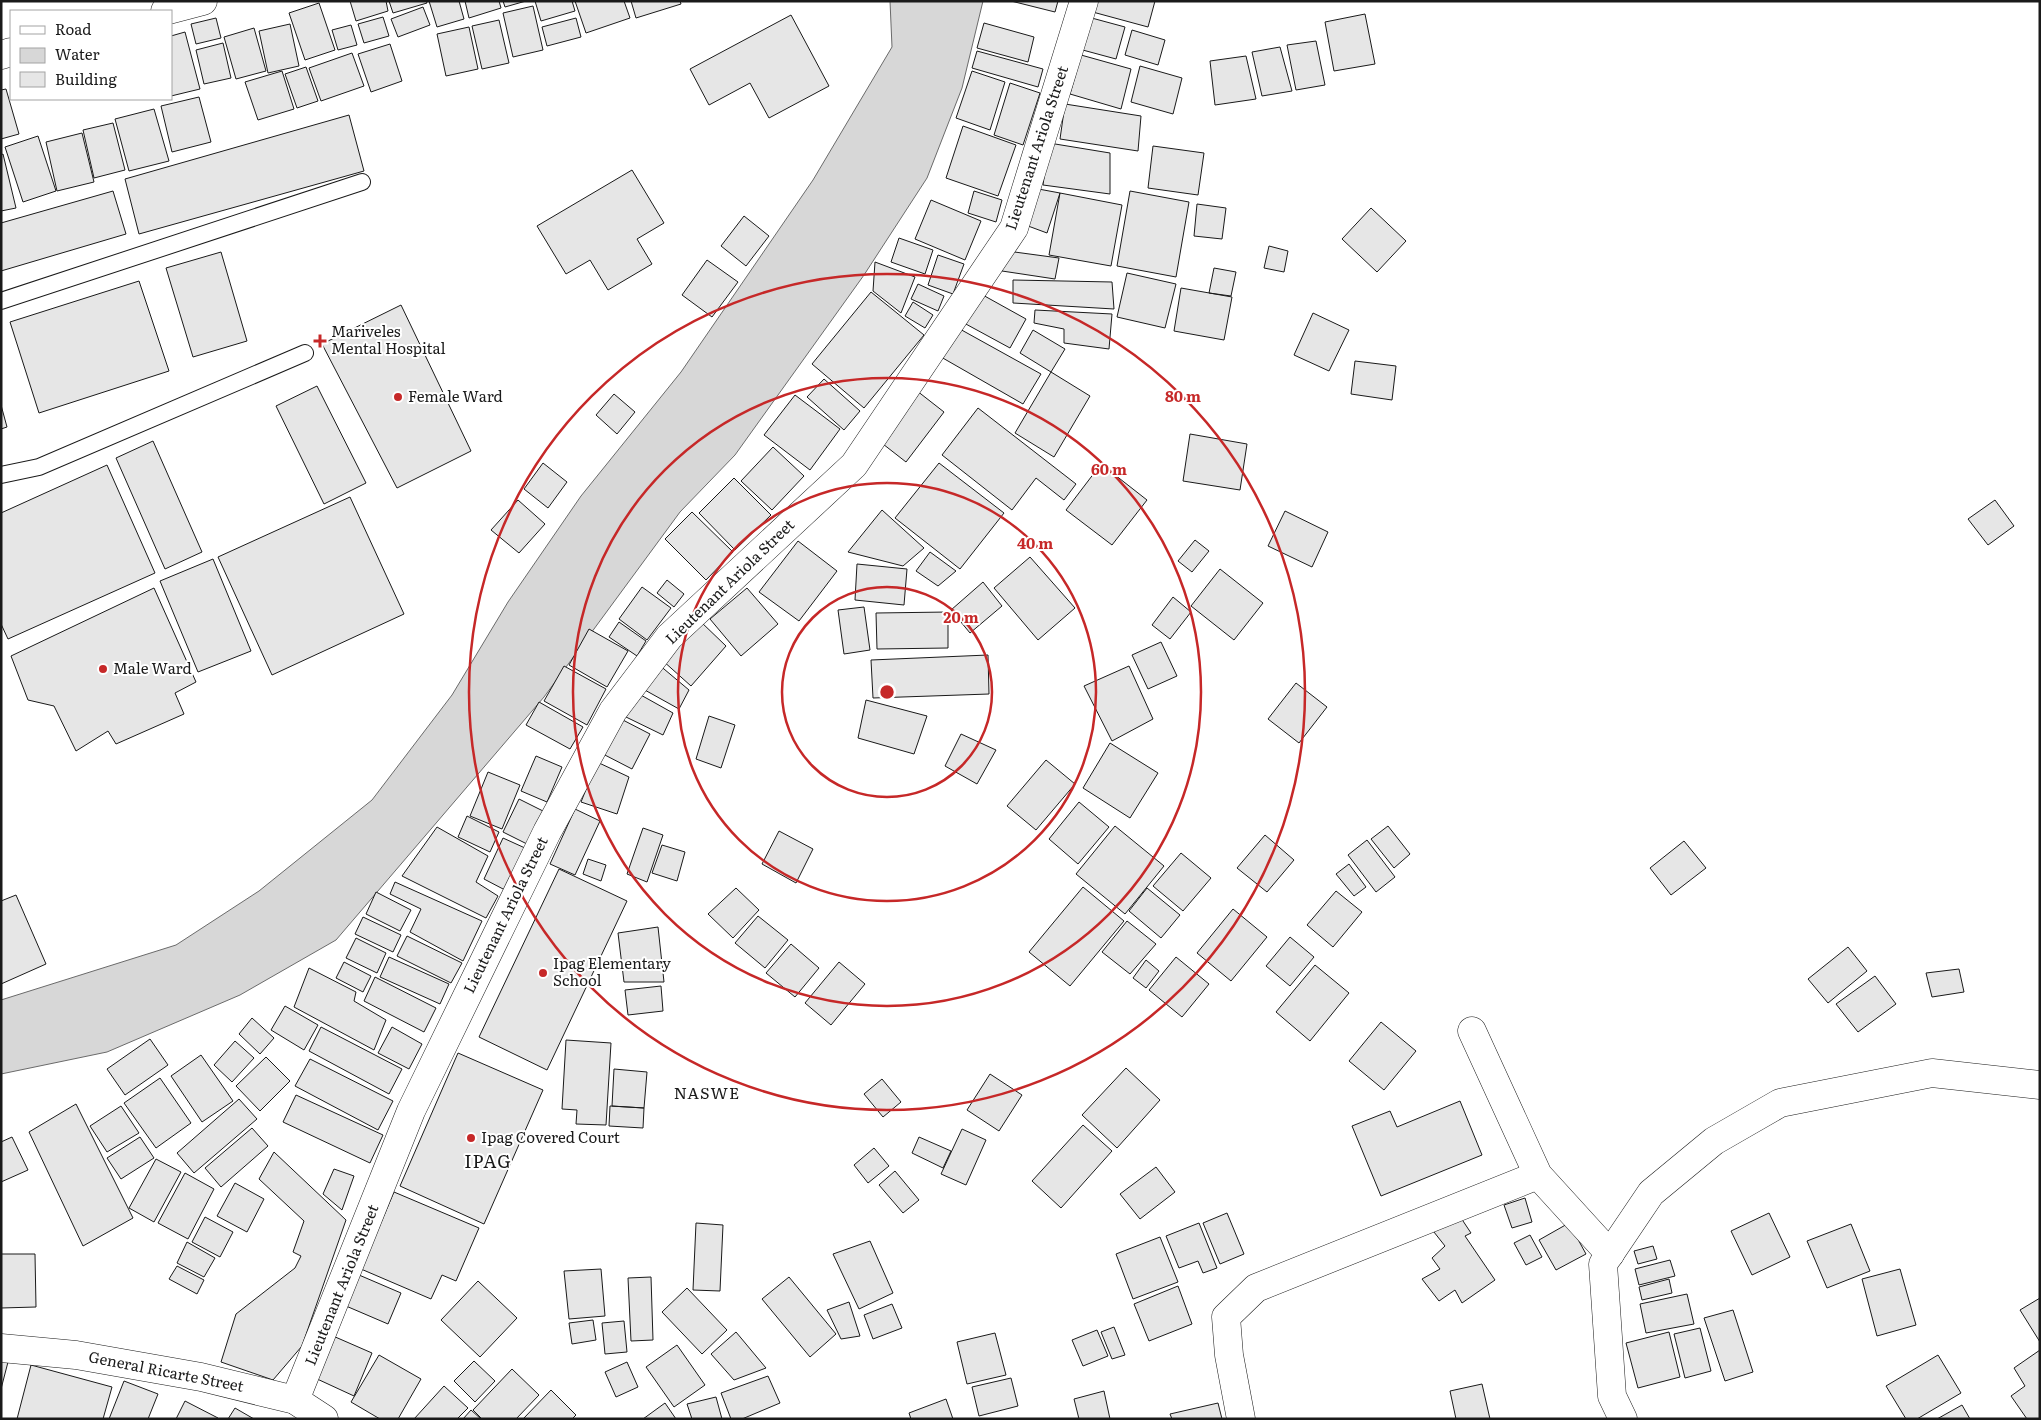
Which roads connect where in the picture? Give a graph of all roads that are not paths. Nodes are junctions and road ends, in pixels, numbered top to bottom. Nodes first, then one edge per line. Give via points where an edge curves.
1 (203, 1) edge
2 (1084, 1) edge
3 (169, 10) edge
4 (362, 182) dead end
5 (1, 301) edge
6 (305, 353) dead end
7 (40, 467) junction
8 (1, 475) edge
9 (1, 484) edge
10 (1472, 1031) dead end
11 (2040, 1085) edge
12 (1538, 1175) junction
13 (1610, 1254) junction
14 (1, 1348) edge
15 (296, 1400) junction
16 (324, 1419) edge
17 (1241, 1419) edge
18 (1623, 1419) edge

1 - 3 street
2 - 15 street, Lieutenant Ariola Street via 1014,228 854,465 670,636 613,711 547,832 411,1111
4 - 5 lane
6 - 7 lane
7 - 8 lane
7 - 9 lane
10 - 12 street
11 - 13 street via 1932,1072 1780,1103 1714,1141 1651,1192
12 - 13 street
12 - 17 street via 1256,1288 1226,1317 1229,1355
13 - 18 street via 1603,1264 1612,1396
14 - 15 street, General Ricarte Street via 86,1357 201,1377
15 - 16 street, General Ricarte Street

